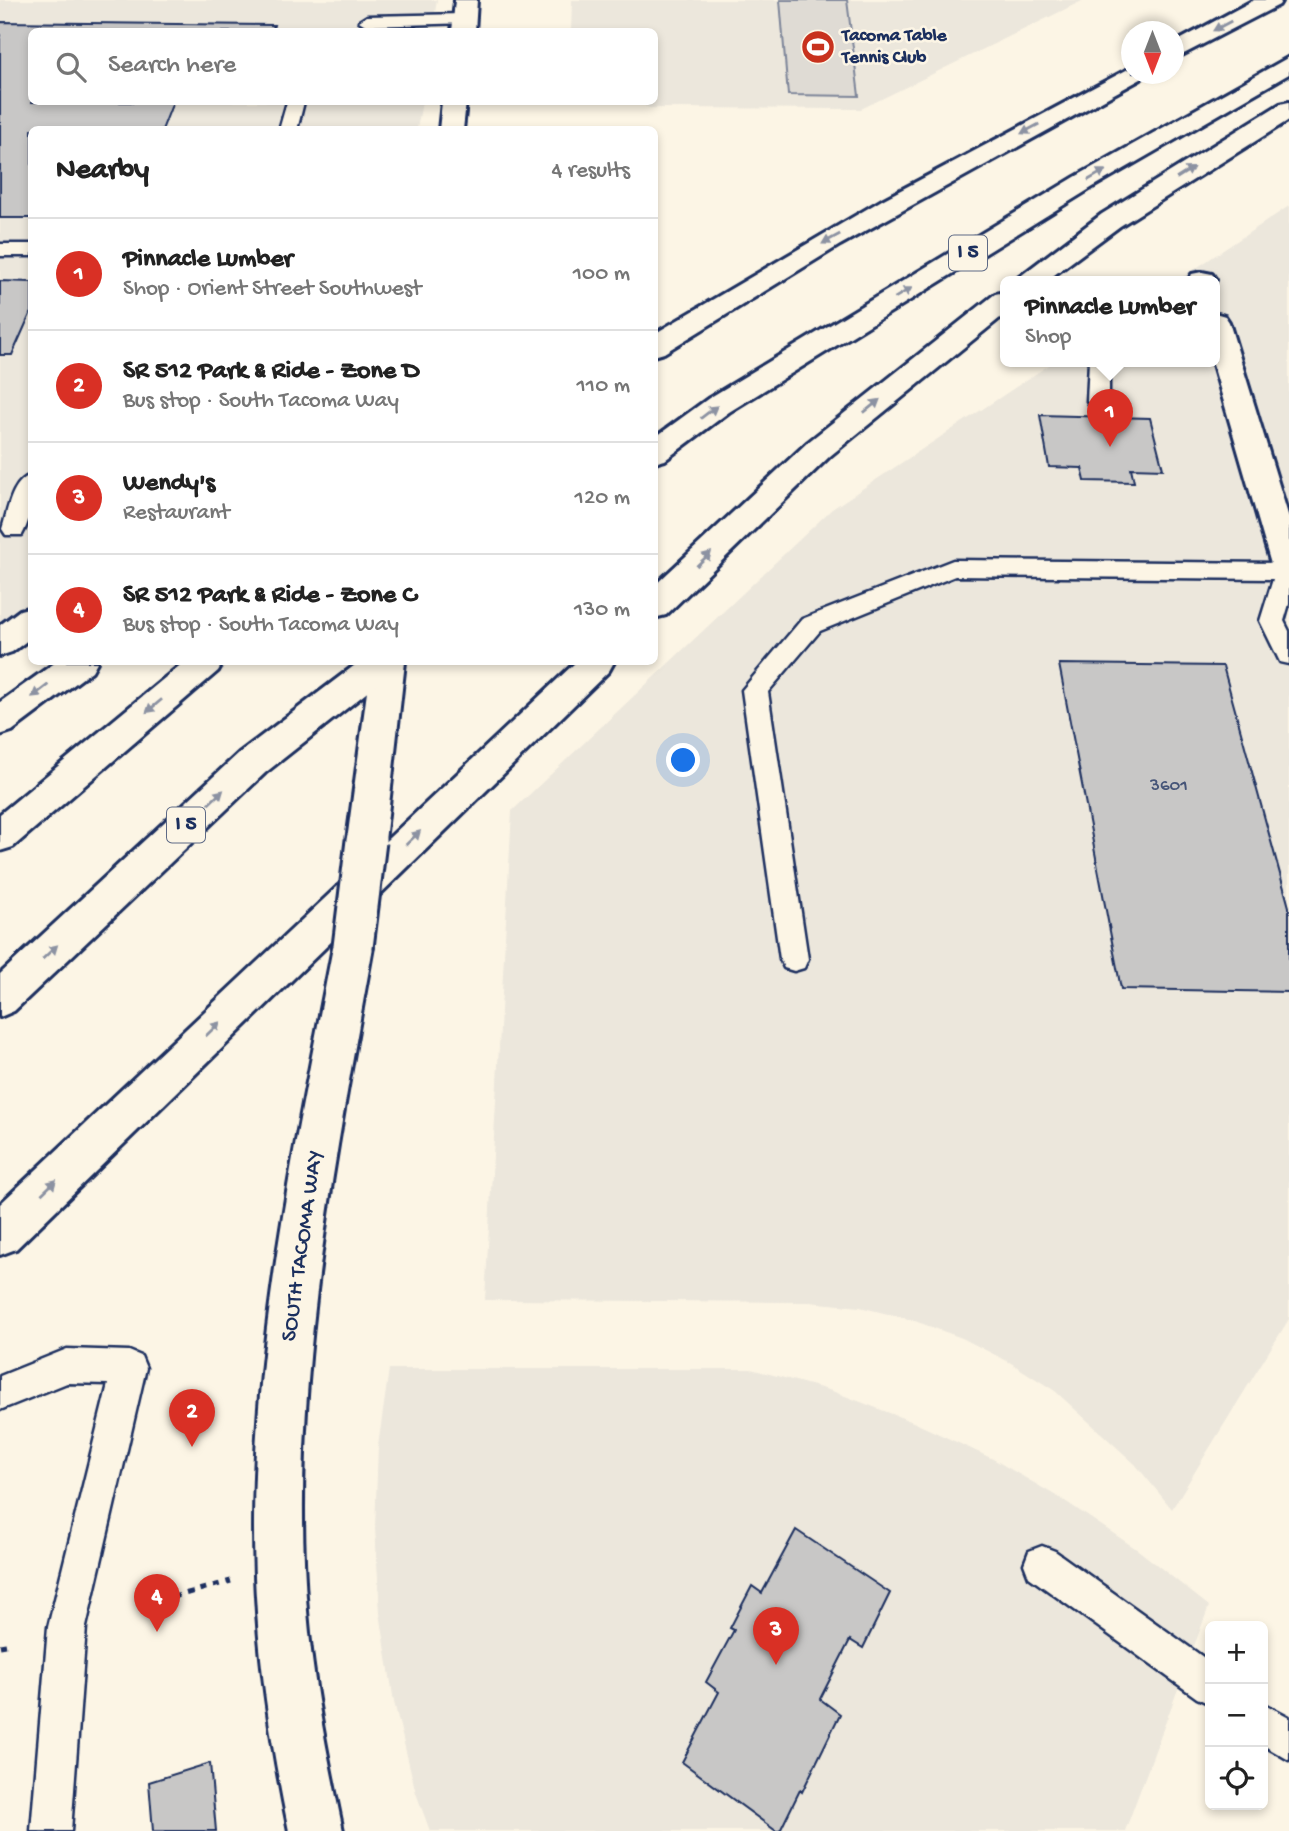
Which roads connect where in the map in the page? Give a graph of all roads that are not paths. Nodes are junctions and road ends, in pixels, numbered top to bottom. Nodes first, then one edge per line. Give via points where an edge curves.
1 (360, 0) edge
2 (1271, 0) edge
3 (464, 17) edge
4 (363, 26) edge
5 (1184, 47) edge
6 (1289, 64) edge
7 (1121, 80) edge
8 (294, 105) edge
9 (454, 105) edge
10 (1289, 109) edge
11 (289, 126) edge
12 (451, 126) edge
13 (0, 250) edge
14 (28, 250) edge
15 (1035, 276) edge
16 (758, 280) junction
17 (1000, 303) edge
18 (658, 320) edge
19 (1220, 339) edge
20 (658, 344) edge
21 (1099, 367) edge
22 (1098, 401) dead end
23 (658, 450) edge
24 (28, 486) edge
25 (14, 529) dead end
26 (1288, 571) edge
27 (658, 602) edge
28 (28, 622) edge
29 (0, 643) edge
30 (1289, 655) edge
31 (76, 665) edge
32 (202, 665) edge
33 (378, 665) edge
34 (388, 665) edge
35 (594, 665) edge
36 (0, 721) edge
37 (0, 836) edge
38 (794, 959) dead end
39 (0, 999) edge
40 (0, 1234) edge
41 (0, 1393) edge
42 (1042, 1564) dead end
43 (1209, 1684) edge
44 (1268, 1726) edge
45 (1289, 1741) edge
46 (51, 1831) edge
47 (316, 1831) edge

1 - 4 lane
2 -> 5 main road
3 - 4 lane
23 -> 6 main road, I 5 via 742,391 1084,182
7 -> 16 main road
8 - 11 lane
9 - 12 main road
15 -> 10 main road via 1111,220
13 - 14 lane
16 - 18 main road
16 - 20 main road
27 -> 17 main road via 818,449
19 - 26 main road
21 - 22 lane
24 - 25 lane
26 - 30 lane via 1272,621
26 - 38 lane via 953,568 811,625 755,690
28 - 29 main road
31 -> 36 main road
32 -> 37 main road
39 -> 33 main road, I 5 via 252,764
34 - 47 main road, SOUTH TACOMA WAY, bridge via 354,947 305,1211 285,1388 281,1632 298,1758
40 -> 35 main road
41 - 46 lane via 67,1366 129,1368 67,1627
42 - 43 lane
44 - 45 lane

